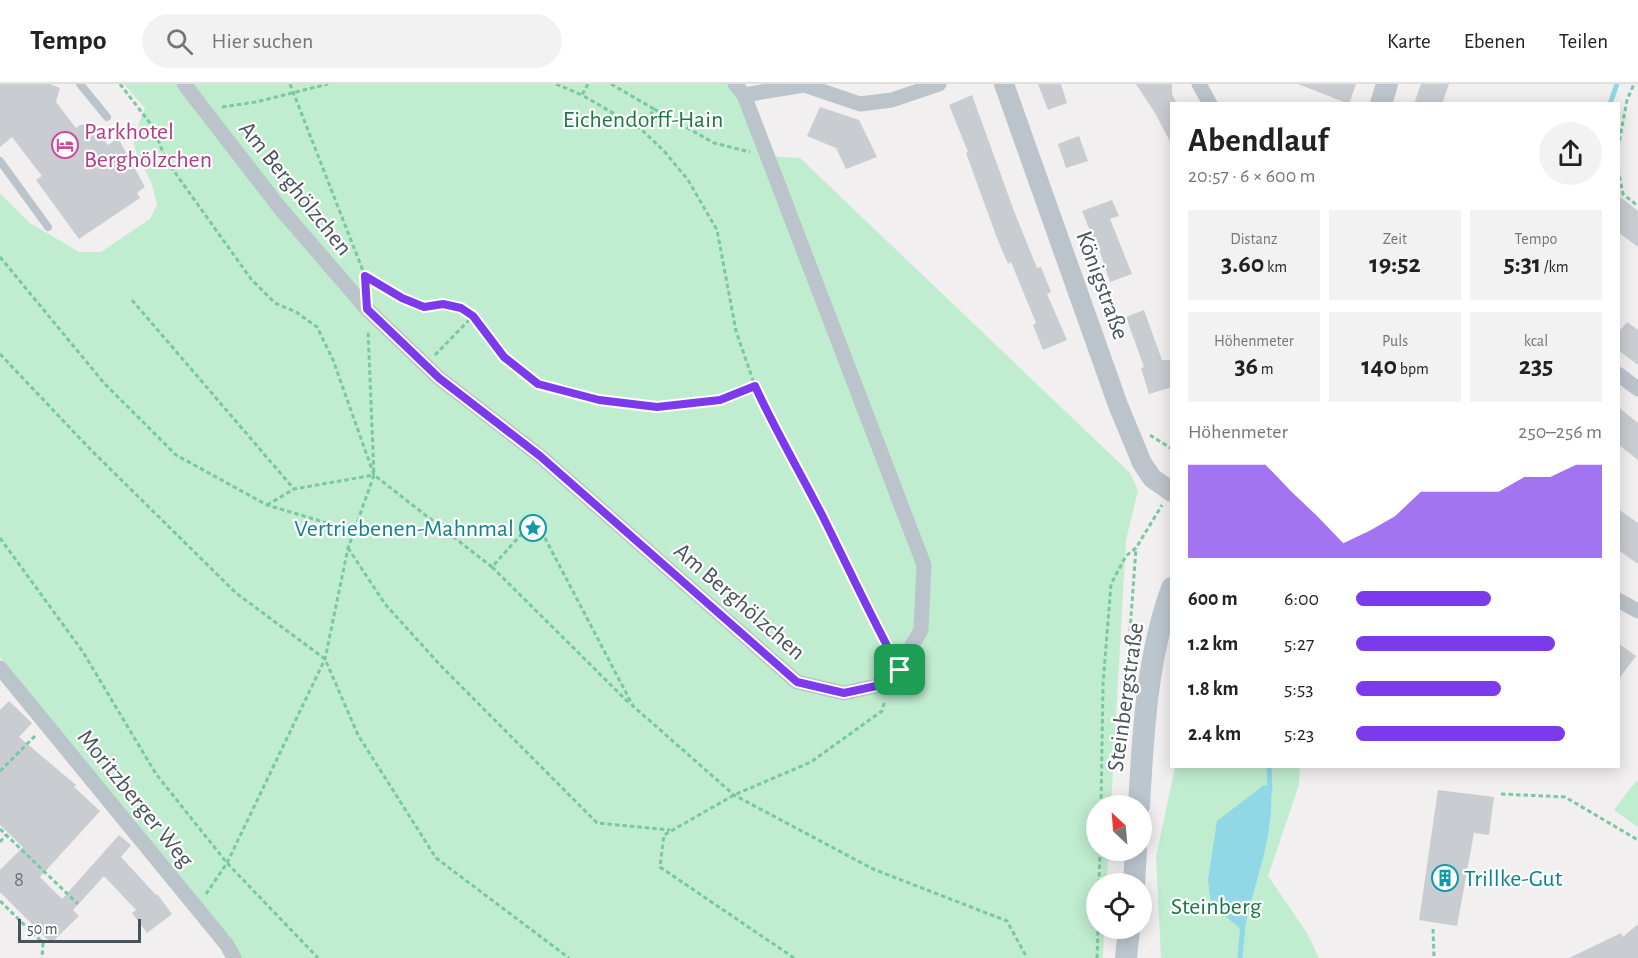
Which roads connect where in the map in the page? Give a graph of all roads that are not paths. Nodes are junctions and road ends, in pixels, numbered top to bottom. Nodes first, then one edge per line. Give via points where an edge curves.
1 (80, 84) edge
2 (184, 84) edge
3 (939, 84) edge
4 (1004, 84) edge
5 (1198, 84) edge
6 (1388, 84) edge
7 (739, 90) edge
8 (1209, 102) edge
9 (1382, 102) edge
10 (107, 117) dead end
11 (0, 161) edge
12 (48, 227) dead end
13 (1620, 376) edge
14 (1638, 389) edge
15 (1170, 491) edge
16 (1170, 594) edge
17 (1620, 601) edge
18 (1638, 611) edge
19 (0, 668) edge
20 (1140, 795) edge
21 (1128, 939) edge
22 (234, 958) edge
23 (1126, 958) edge

1 - 10 lane
2 - 7 street, Am Berghölzchen via 280,208 367,309 425,365 540,456 797,682 844,693 890,683 900,670 921,630 924,565
3 - 7 street via 892,100 860,104 804,85
4 - 15 street, Königstraße via 1118,405 1142,463 1152,478
5 - 8 street
6 - 9 main road
11 - 12 lane
13 - 14 street
16 - 20 main road, Steinbergstraße via 1155,648
17 - 18 street
19 - 22 street, Moritzberger Weg
21 - 23 main road

